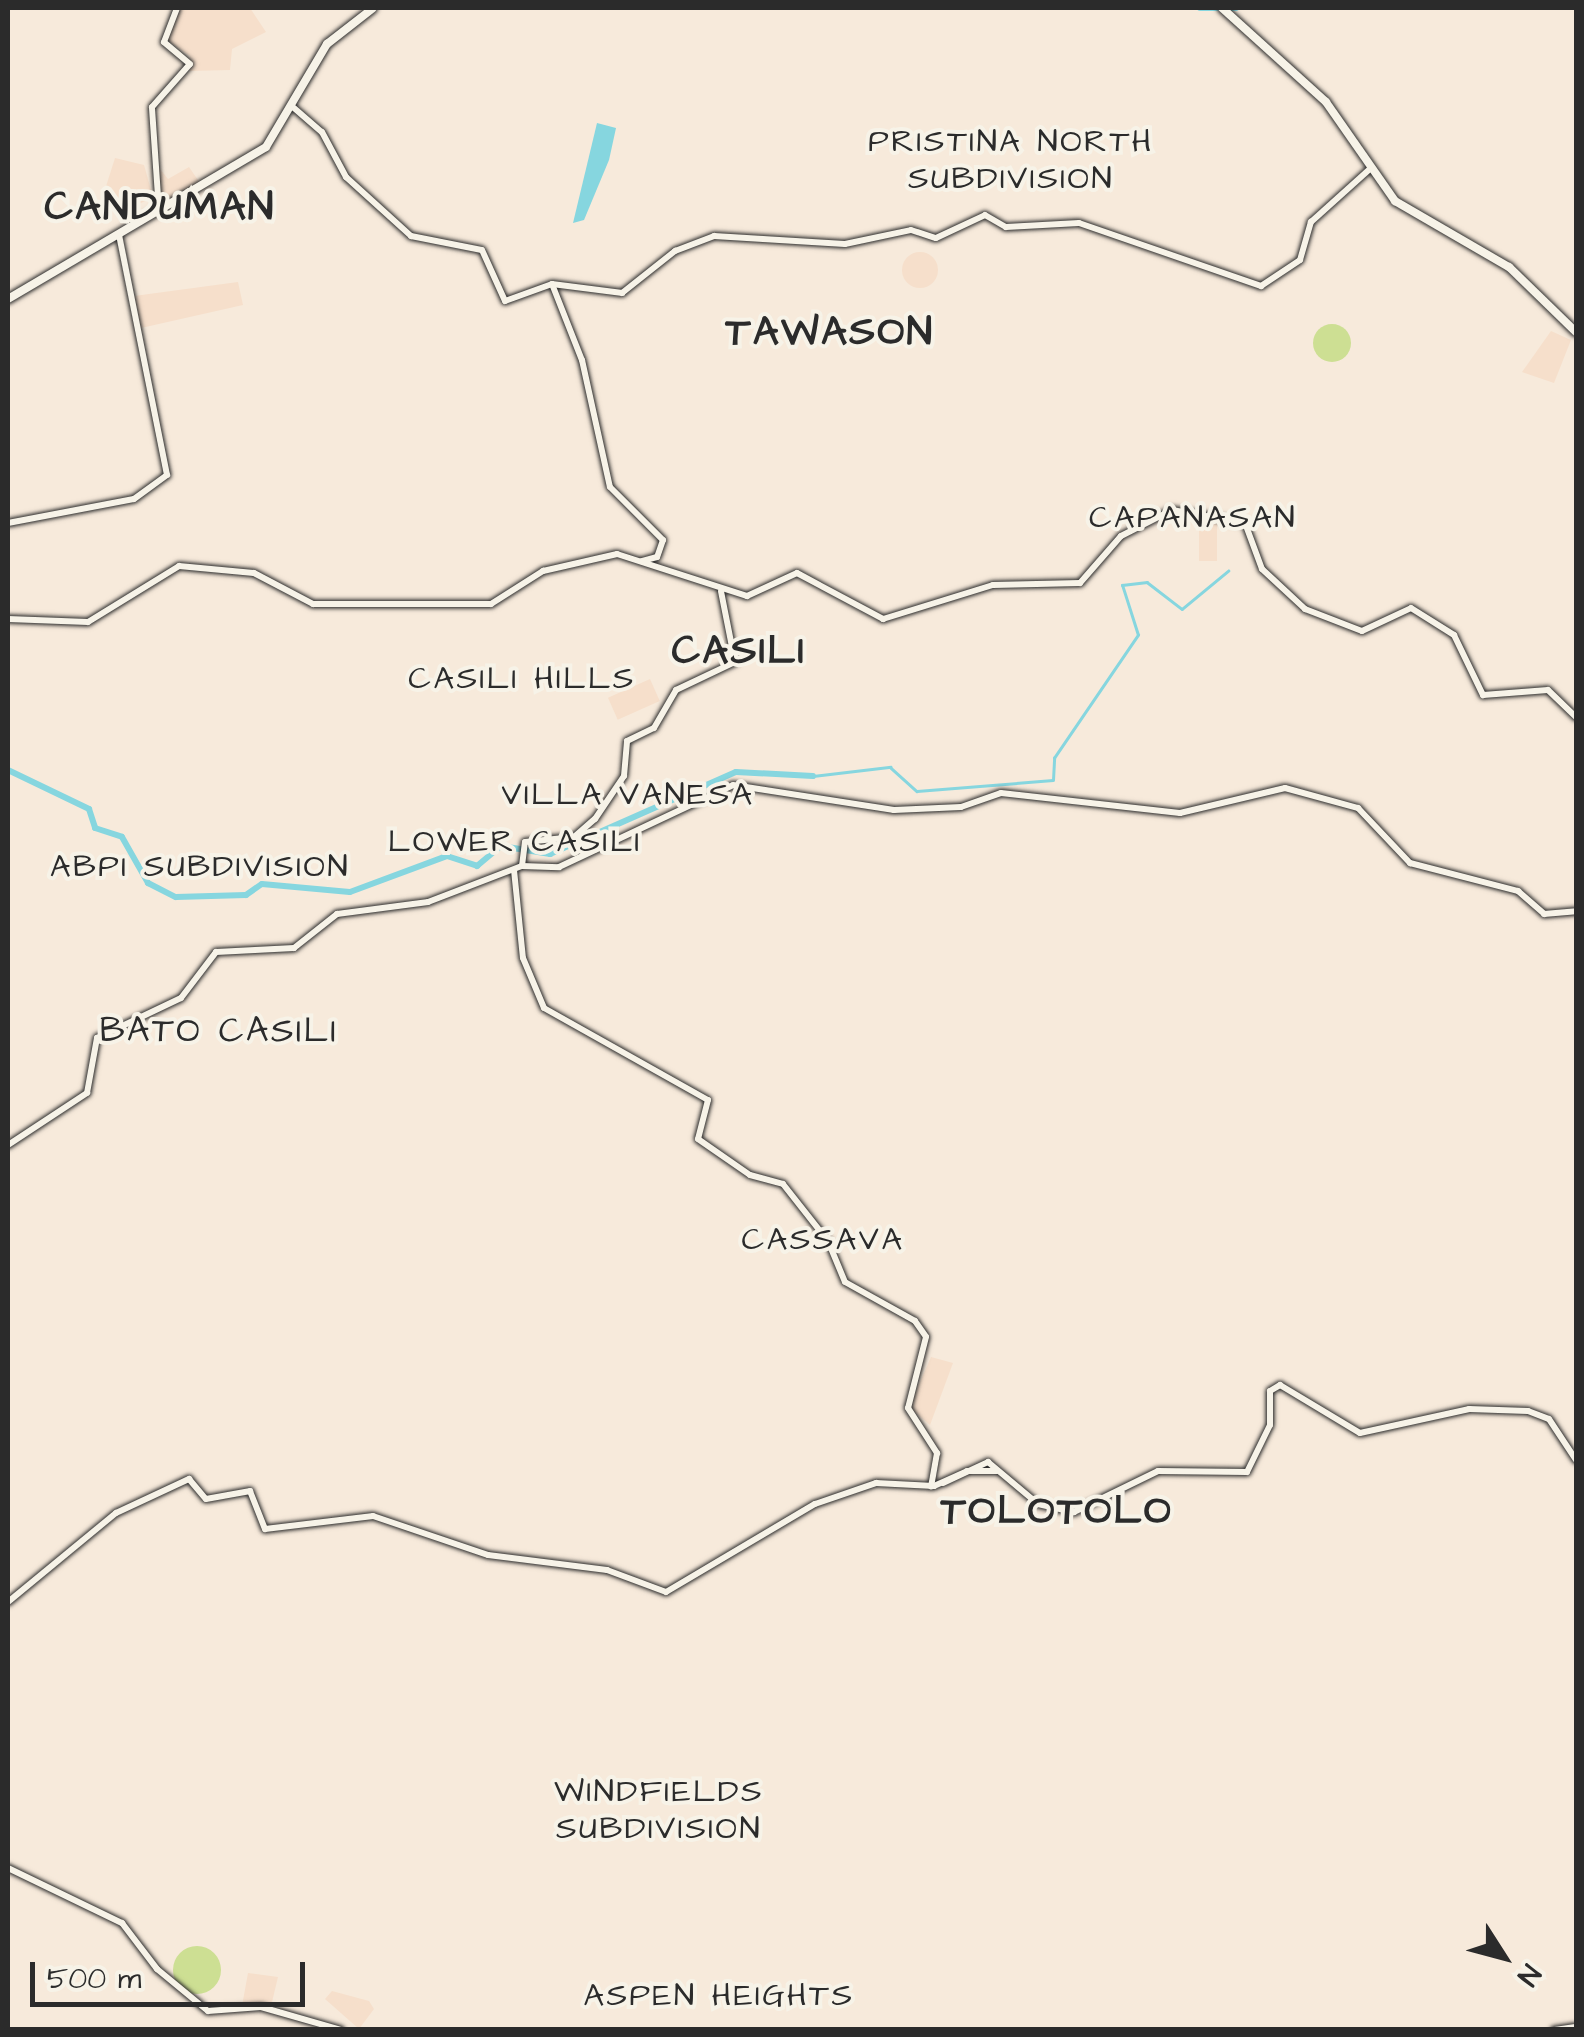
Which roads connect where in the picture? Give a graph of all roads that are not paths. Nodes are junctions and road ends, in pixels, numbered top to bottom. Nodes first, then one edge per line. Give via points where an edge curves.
1 (177, 8) edge
2 (372, 8) edge
3 (1222, 8) edge
4 (294, 108) junction
5 (1371, 168) junction
6 (159, 211) junction
7 (119, 234) junction
8 (552, 284) junction
9 (8, 299) edge
10 (1576, 332) edge
11 (8, 522) edge
12 (642, 562) junction
13 (721, 590) junction
14 (8, 620) edge
15 (1576, 717) edge
16 (518, 868) junction
17 (1576, 911) edge
18 (8, 1145) edge
19 (1576, 1460) edge
20 (931, 1486) junction
21 (8, 1602) edge
22 (8, 1868) edge
23 (1576, 2026) edge
24 (341, 2030) edge
25 (1554, 2030) edge

1 - 6 street via 164,42 190,64 152,107
2 - 4 main road via 327,44
3 - 5 main road via 1326,102
4 - 6 main road via 260,152
4 - 8 street via 322,132 346,177 411,236 482,250 502,300
5 - 8 street via 1311,222 1300,260 1262,286 1078,224 1006,227 988,216 936,238 912,230 845,244 714,236 675,251 622,293
5 - 10 main road via 1395,202 1509,268
6 - 7 main road
7 - 9 main road
7 - 11 street via 167,476 143,496
8 - 12 street via 582,360 610,487 663,540 658,556
12 - 13 street
12 - 14 street via 618,554 572,561 500,601 313,604 254,572 179,566 88,622
13 - 15 street via 761,596 797,573 887,619 992,584 1080,583 1121,536 1172,510 1233,518 1251,529 1262,569 1296,604 1362,631 1415,609 1459,642 1482,695 1548,690
13 - 16 street via 734,662 676,690 654,728 628,741 619,786 586,827 524,846
16 - 17 street via 560,867 733,785 894,810 960,807 1000,793 1104,798 1172,813 1276,788 1358,808 1410,863 1518,890 1544,914
16 - 18 street via 410,906 337,914 294,948 208,956 181,998 97,1038 81,1100
16 - 20 street via 523,958 544,1008 708,1100 698,1139 750,1176 783,1184 852,1289 915,1321 926,1337 908,1408 936,1453
19 - 20 street via 1549,1419 1528,1411 1469,1409 1360,1433 1280,1385 1270,1391 1270,1424 1247,1472 1158,1471 1074,1512 1038,1504 997,1471 971,1464
20 - 21 street via 893,1481 815,1504 666,1592 606,1570 488,1555 373,1516 265,1529 250,1491 206,1499 189,1479 128,1505
22 - 24 street via 122,1923 157,1969 208,2011 268,2008
23 - 25 street

